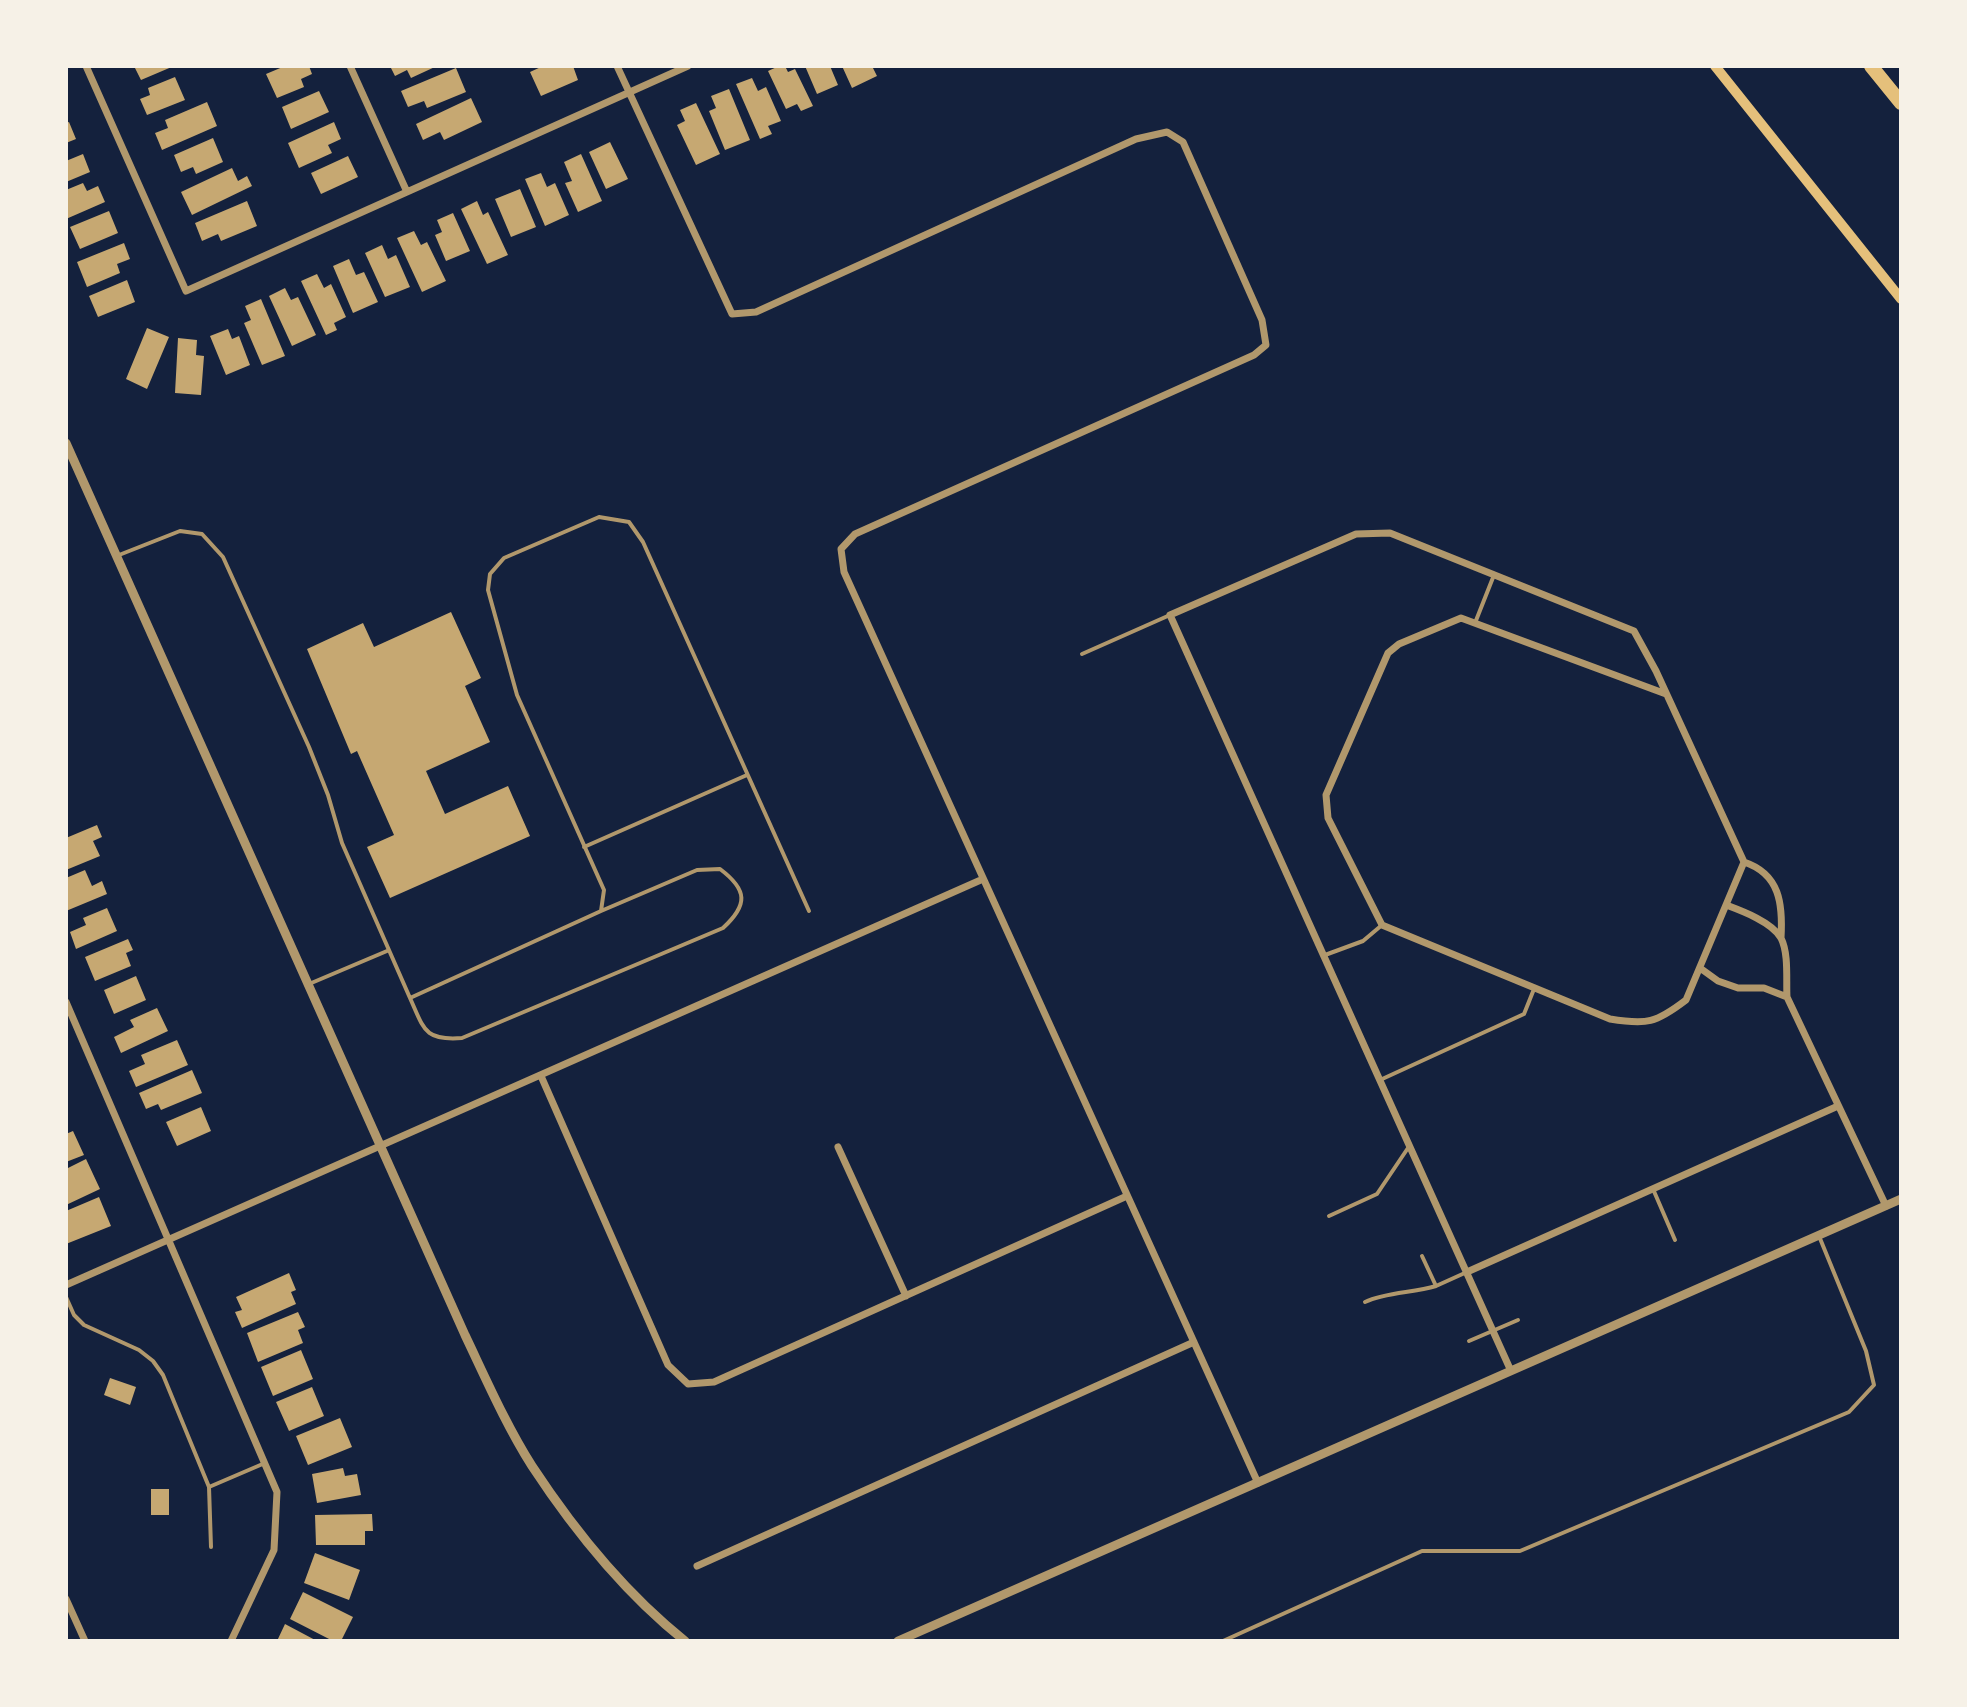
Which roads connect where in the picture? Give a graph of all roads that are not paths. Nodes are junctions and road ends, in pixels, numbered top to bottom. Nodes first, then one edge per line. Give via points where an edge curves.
1 (86, 66) edge
2 (350, 66) edge
3 (617, 66) edge
4 (688, 66) edge
5 (1715, 66) edge
6 (1871, 66) edge
7 (628, 93) junction
8 (1901, 103) edge
9 (407, 192) junction
10 (1901, 299) edge
11 (66, 443) edge
12 (116, 556) junction
13 (1494, 575) junction
14 (1170, 615) junction
15 (1475, 623) junction
16 (1082, 654) dead end
17 (1666, 694) junction
18 (748, 775) junction
19 (584, 847) junction
20 (1744, 862) junction
21 (983, 879) junction
22 (1726, 905) junction
23 (601, 911) junction
24 (809, 911) dead end
25 (1382, 925) junction
26 (1781, 938) junction
27 (387, 951) junction
28 (1324, 956) junction
29 (1700, 968) junction
30 (308, 985) junction
31 (1535, 988) junction
32 (1787, 997) junction
33 (410, 998) junction
34 (66, 1002) edge
35 (541, 1076) junction
36 (1380, 1080) junction
37 (1838, 1106) junction
38 (1410, 1146) junction
39 (381, 1147) junction
40 (838, 1147) dead end
41 (1653, 1189) junction
42 (1127, 1196) junction
43 (1901, 1199) edge
44 (1886, 1206) junction
45 (1329, 1216) dead end
46 (1819, 1236) junction
47 (169, 1240) junction
48 (1675, 1240) dead end
49 (1422, 1256) dead end
50 (1467, 1272) junction
51 (66, 1285) edge
52 (1436, 1286) junction
53 (906, 1296) junction
54 (66, 1297) edge
55 (1365, 1302) dead end
56 (1518, 1320) dead end
57 (1493, 1331) junction
58 (1469, 1341) dead end
59 (1194, 1342) junction
60 (1511, 1371) junction
61 (265, 1463) junction
62 (1258, 1483) junction
63 (209, 1487) junction
64 (211, 1547) dead end
65 (697, 1566) dead end
66 (66, 1599) edge
67 (681, 1639) edge
68 (85, 1641) edge
69 (231, 1641) edge
70 (898, 1641) edge
71 (1223, 1641) edge

1 - 9 street via 186,291
2 - 9 street
3 - 7 street
4 - 7 street
5 - 10 main road
6 - 8 highway
7 - 9 street
7 - 21 street via 732,314 756,312 1136,139 1167,132 1183,142 1262,320 1266,345 1254,355 855,534 841,549 844,572
11 - 12 street
12 - 27 lane via 180,531 202,534 223,557 309,747
12 - 30 street
13 - 14 street via 1390,533 1356,534
13 - 15 lane
13 - 17 street via 1634,631
14 - 16 lane
14 - 28 street
15 - 17 street
15 - 25 street via 1461,618 1388,653 1326,795 1328,818
17 - 20 street
18 - 19 lane
18 - 19 lane via 643,542 629,522 599,517 504,558 490,574 488,590 505,660
18 - 24 lane
19 - 23 lane via 604,890
20 - 22 street
20 - 26 street via 1759,867 1774,885 1783,909
21 - 35 street
21 - 42 street
22 - 26 street via 1758,918
22 - 29 street
23 - 33 lane
23 - 33 lane via 697,870 720,869 734,880 742,899 739,913 723,928 462,1038 440,1040 423,1028
25 - 28 lane via 1363,941
25 - 31 street
26 - 32 street
27 - 30 lane
27 - 33 lane
28 - 36 street
29 - 31 street via 1686,1000 1667,1015 1642,1024 1610,1019
29 - 32 street via 1738,988 1764,988
30 - 39 street
31 - 36 lane via 1524,1014
32 - 37 street
34 - 47 street
35 - 39 street
35 - 53 street via 668,1365 688,1384 714,1382
36 - 38 street
37 - 41 street
37 - 44 street
38 - 45 lane via 1377,1194
38 - 50 street
39 - 47 street
39 - 67 street via 465,1335 531,1465 580,1532
40 - 53 street
41 - 48 lane
41 - 50 street
42 - 53 street
42 - 59 street
43 - 44 street
44 - 46 street
46 - 60 street
46 - 71 lane via 1866,1351 1874,1385 1849,1412 1520,1551 1422,1551
47 - 51 street
47 - 61 street
49 - 52 lane
50 - 52 lane
50 - 57 street
52 - 55 lane
54 - 63 lane via 84,1325 153,1361
56 - 57 lane
57 - 58 lane
57 - 60 street
59 - 62 street
59 - 65 street
60 - 62 street
61 - 63 lane
61 - 69 street via 277,1492 274,1550
62 - 70 street
63 - 64 lane
66 - 68 street

